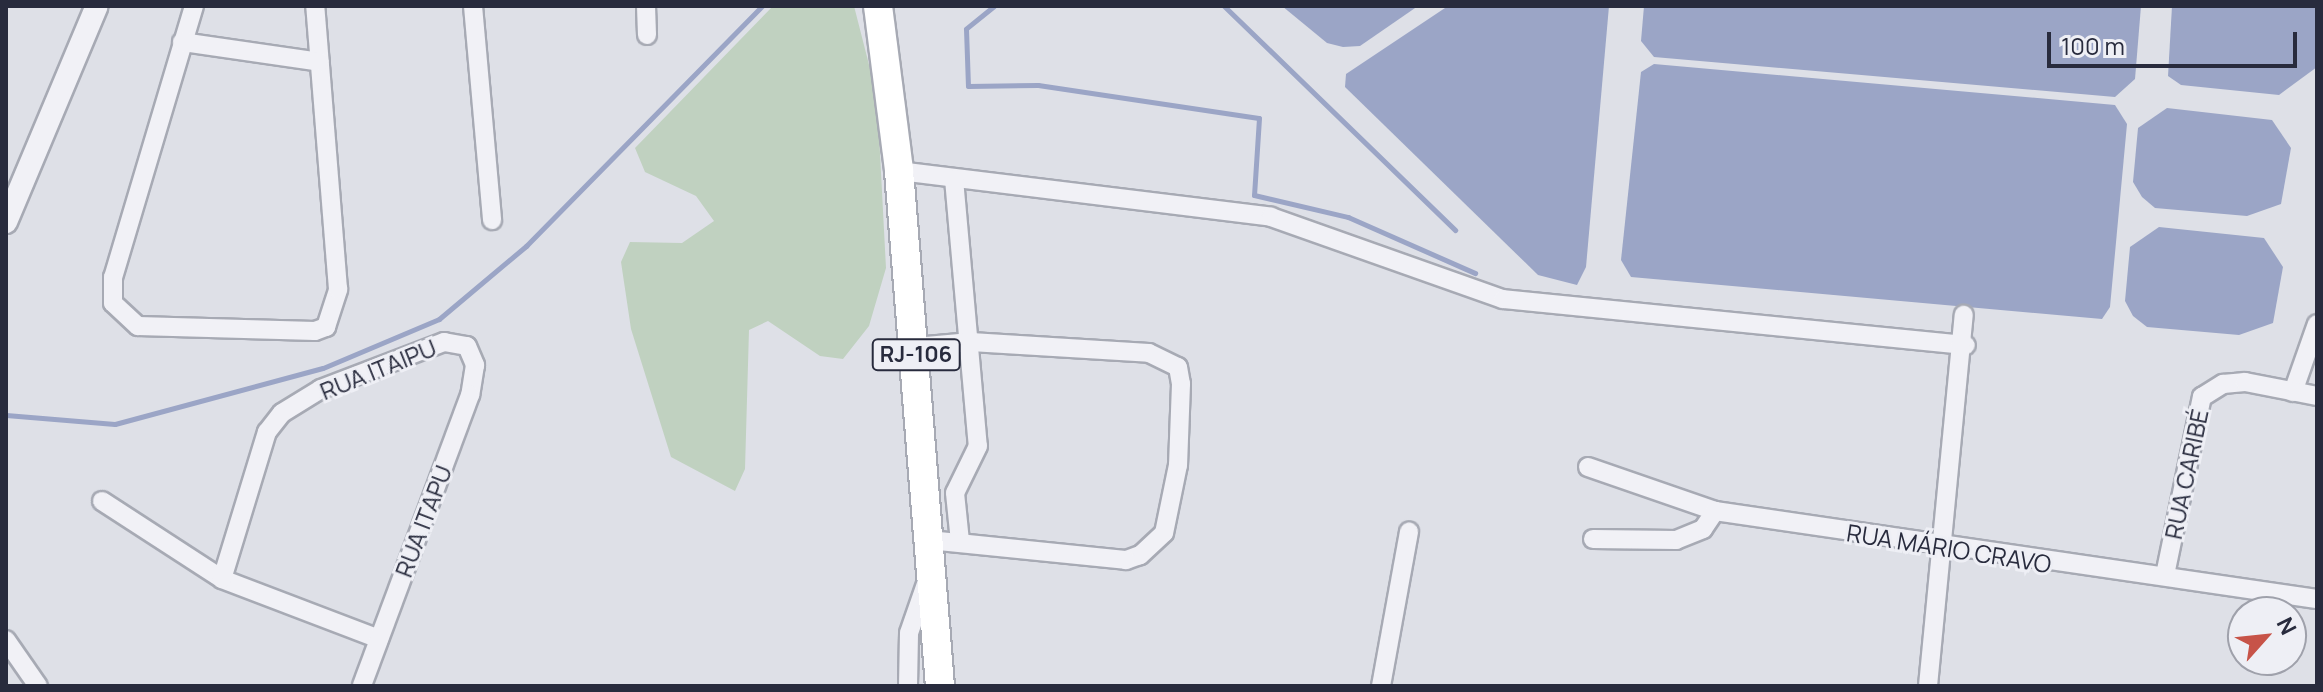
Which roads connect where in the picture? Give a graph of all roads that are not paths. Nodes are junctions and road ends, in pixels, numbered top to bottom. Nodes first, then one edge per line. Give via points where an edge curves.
1 (97, 6) edge
2 (194, 6) edge
3 (315, 6) edge
4 (473, 6) edge
5 (646, 6) edge
6 (878, 6) edge
7 (647, 35) dead end
8 (182, 42) junction
9 (320, 62) junction
10 (899, 171) junction
11 (954, 179) junction
12 (492, 220) dead end
13 (6, 222) edge
14 (1964, 315) dead end
15 (2317, 324) edge
16 (971, 342) junction
17 (1966, 345) junction
18 (915, 347) junction
19 (472, 355) joint
20 (2293, 392) junction
21 (2317, 396) edge
22 (1588, 467) dead end
23 (102, 501) dead end
24 (1715, 511) junction
25 (1409, 532) dead end
26 (1593, 539) dead end
27 (928, 540) junction
28 (960, 541) junction
29 (1946, 549) junction
30 (931, 572) junction
31 (2165, 575) junction
32 (222, 579) junction
33 (2317, 599) edge
34 (379, 639) junction
35 (6, 640) edge
36 (13, 671) edge
37 (38, 686) edge
38 (362, 686) edge
39 (908, 686) edge
40 (940, 686) edge
41 (1381, 686) edge
42 (1928, 686) edge

1 - 13 street
2 - 8 street
3 - 9 street
4 - 12 street
5 - 7 street
6 - 10 highway, RJ-106
8 - 9 street
8 - 9 street via 111,288 113,303 126,322 157,328 326,327 338,289 336,212
10 - 11 street
10 - 18 highway, RJ-106
11 - 16 street
11 - 17 street via 1271,217 1503,299
14 - 17 street
15 - 20 street
16 - 18 street
16 - 28 street via 978,446 955,493
16 - 28 street via 1163,357 1178,367 1181,384 1178,465 1164,533 1126,560
17 - 29 street
18 - 27 highway, RJ-106
19 - 32 street, RUA ITAIPU via 467,346 444,342 321,389 282,413 267,432
19 - 34 street, RUA ITAPU via 470,395
20 - 21 street, RUA CARIBÉ
20 - 31 street, RUA CARIBÉ via 2234,383 2202,397
22 - 24 street, RUA MÁRIO CRAVO
23 - 32 street
24 - 26 street via 1703,529 1676,540
24 - 29 street, RUA MÁRIO CRAVO
25 - 41 street
27 - 28 street
27 - 30 highway, RJ-106
29 - 31 street, RUA MÁRIO CRAVO
29 - 42 street
30 - 39 street via 909,633
30 - 40 highway, RJ-106
31 - 33 street, RUA MÁRIO CRAVO
32 - 34 street
34 - 38 street, RUA ITAPU
35 - 36 street
36 - 37 street

